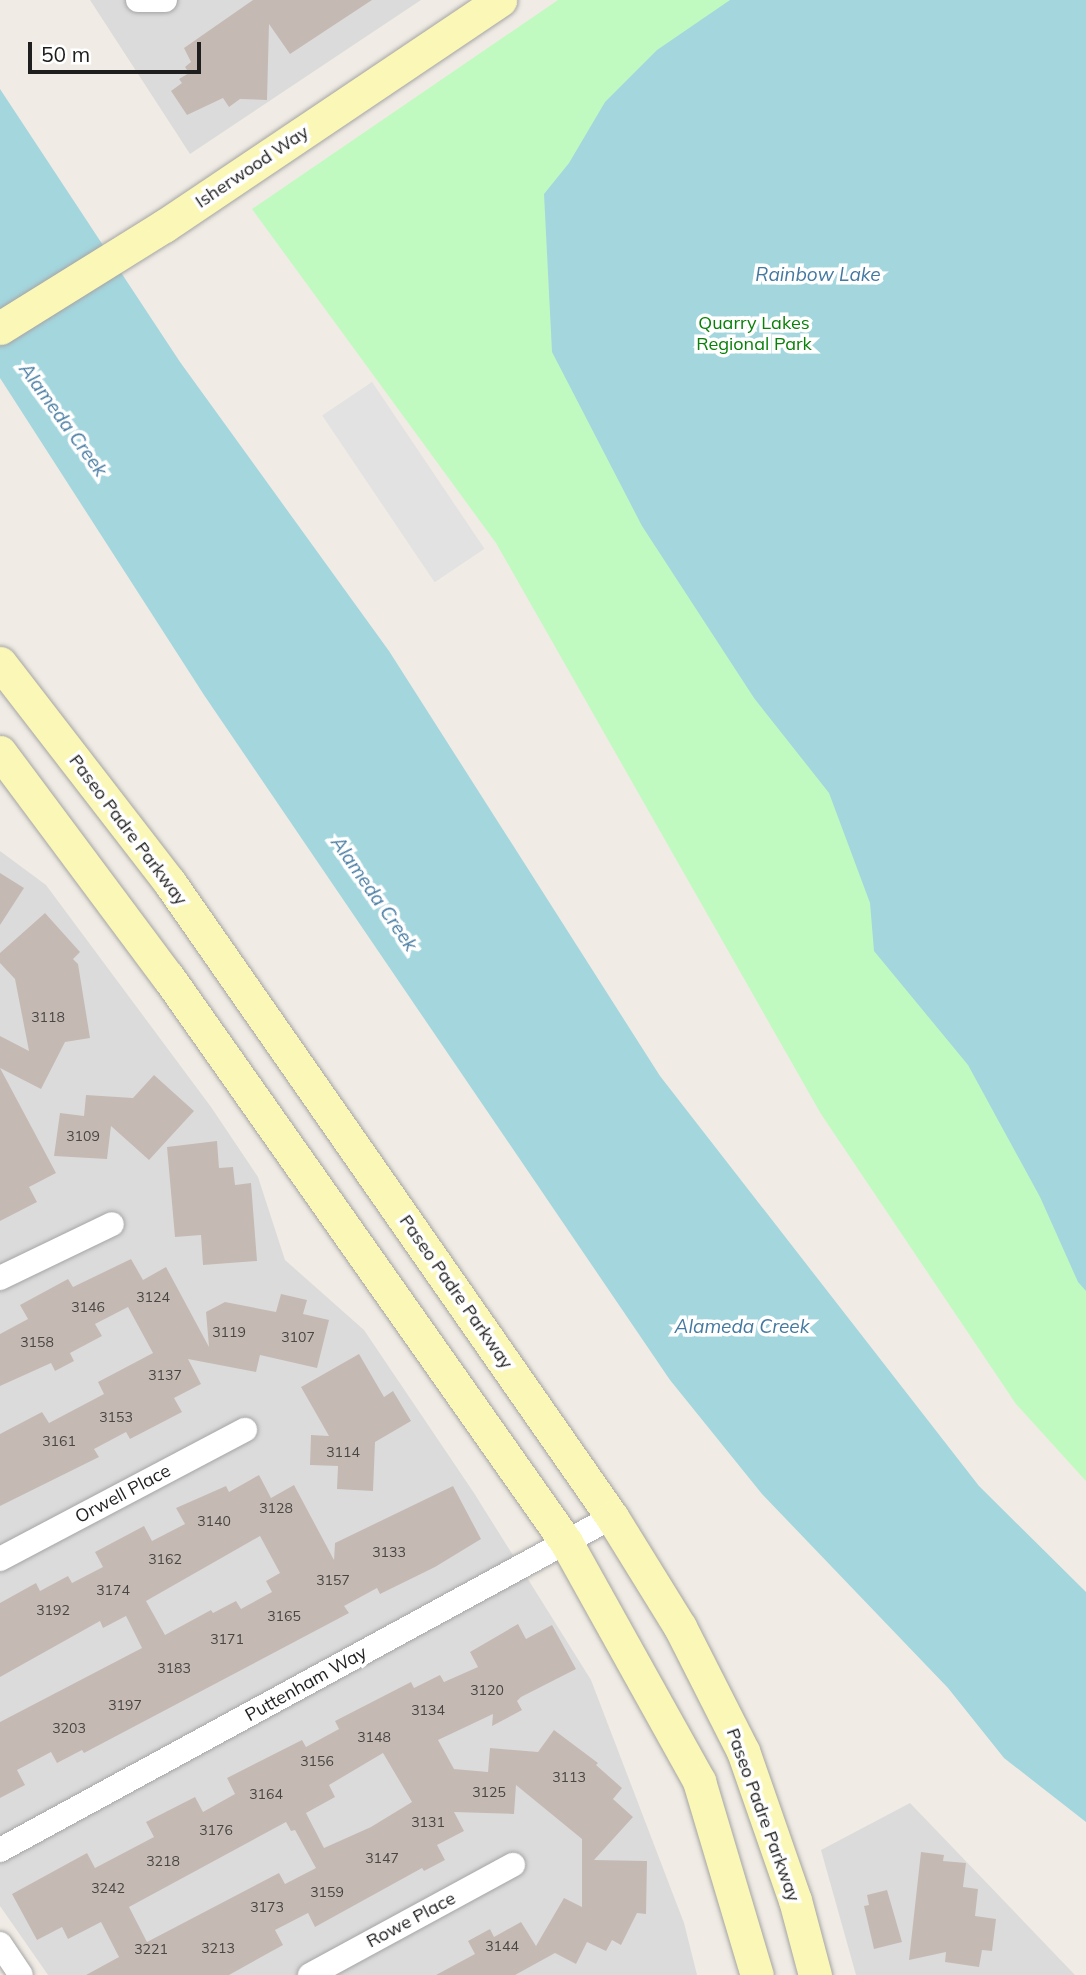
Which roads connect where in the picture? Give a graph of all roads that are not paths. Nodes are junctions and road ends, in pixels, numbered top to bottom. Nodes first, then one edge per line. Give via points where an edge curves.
1 (500, 0) edge
2 (0, 328) edge
3 (0, 663) edge
4 (0, 752) edge
5 (112, 1224) dead end
6 (0, 1278) edge
7 (245, 1430) dead end
8 (612, 1517) junction
9 (566, 1542) junction
10 (0, 1559) edge
11 (0, 1850) edge
12 (513, 1865) dead end
13 (0, 1944) edge
14 (21, 1975) edge
15 (310, 1975) edge
16 (757, 1975) edge
17 (815, 1975) edge

1 - 2 main road, Isherwood Way via 149,235
3 - 8 main road, Paseo Padre Parkway via 170,883
4 - 9 main road via 167,977
5 - 6 street
7 - 10 street, Orwell Place
8 - 9 street, Puttenham Way
8 - 17 main road, Paseo Padre Parkway via 680,1627 743,1751 795,1900
9 - 11 street, Puttenham Way
9 - 16 main road via 699,1781
12 - 15 street, Rowe Place
13 - 14 street

